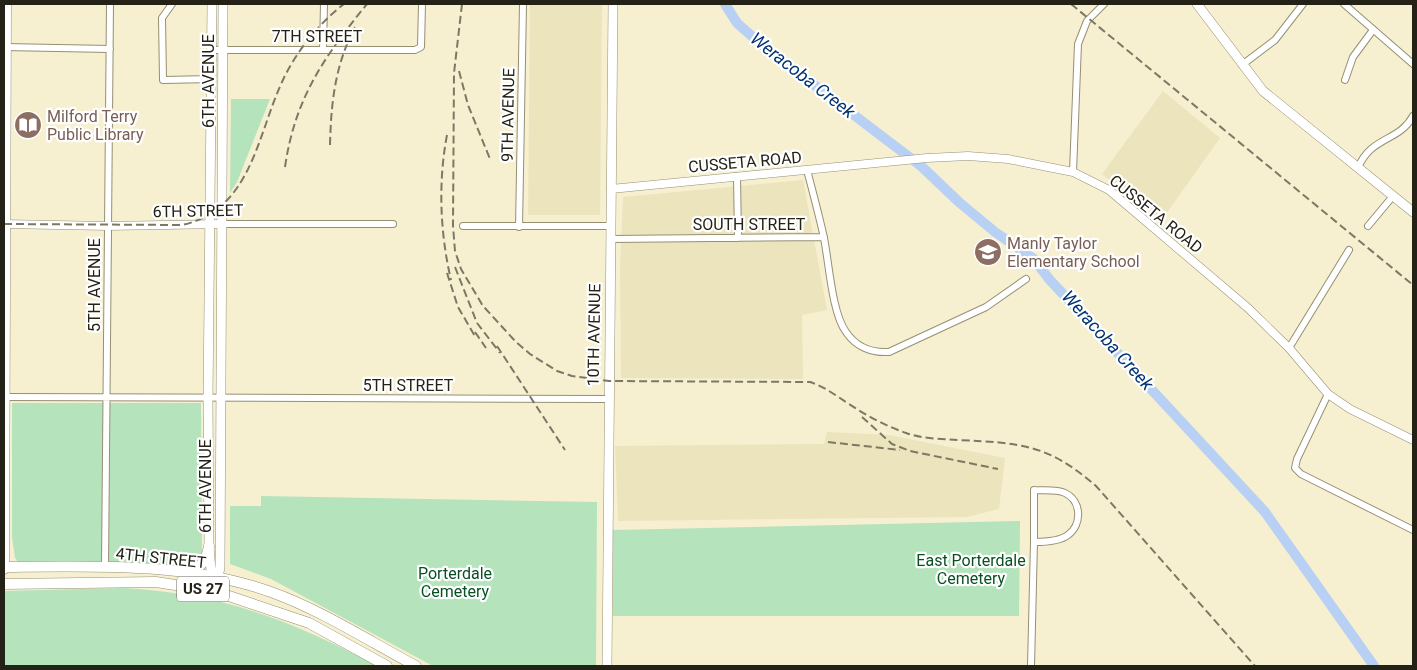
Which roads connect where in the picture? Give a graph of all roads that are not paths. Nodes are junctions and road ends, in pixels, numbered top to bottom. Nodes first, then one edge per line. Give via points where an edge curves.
1 (6, 4) edge
2 (110, 4) edge
3 (172, 4) edge
4 (212, 4) edge
5 (223, 4) edge
6 (324, 4) edge
7 (422, 4) edge
8 (522, 4) edge
9 (613, 4) edge
10 (1104, 4) edge
11 (1197, 4) edge
12 (1303, 4) edge
13 (1344, 4) edge
14 (1373, 30) junction
15 (5, 47) edge
16 (110, 48) junction
17 (212, 50) junction
18 (223, 50) junction
19 (323, 50) junction
20 (1413, 64) edge
21 (1242, 65) junction
22 (212, 79) junction
23 (1345, 80) dead end
24 (1413, 116) edge
25 (1358, 168) junction
26 (807, 170) junction
27 (1073, 172) junction
28 (737, 176) junction
29 (611, 189) junction
30 (1393, 196) junction
31 (1413, 212) edge
32 (4, 224) edge
33 (210, 224) junction
34 (221, 224) junction
35 (393, 224) dead end
36 (108, 226) junction
37 (464, 226) dead end
38 (519, 226) junction
39 (610, 226) junction
40 (1368, 226) dead end
41 (824, 237) junction
42 (610, 238) junction
43 (738, 238) junction
44 (1349, 250) dead end
45 (1026, 279) dead end
46 (1289, 348) junction
47 (1328, 394) junction
48 (4, 397) edge
49 (107, 398) junction
50 (208, 399) junction
51 (220, 399) junction
52 (609, 399) junction
53 (1413, 440) edge
54 (1413, 530) edge
55 (1034, 542) junction
56 (209, 546) junction
57 (105, 567) junction
58 (4, 568) edge
59 (176, 572) junction
60 (214, 578) junction
61 (4, 584) edge
62 (214, 590) junction
63 (387, 666) edge
64 (416, 666) edge
65 (607, 666) edge
66 (1031, 666) edge

1 - 15 main road, US 27
2 - 16 street, 5TH AVENUE
3 - 22 street via 162,18 162,80
4 - 17 main road, 6TH AVENUE
5 - 18 main road, 6TH AVENUE
6 - 19 street
7 - 19 street, 7TH STREET via 422,47 415,50
8 - 38 street, 9TH AVENUE
9 - 29 main road, 10TH AVENUE
10 - 27 street via 1080,36
11 - 21 main road
12 - 21 street via 1275,40
13 - 14 street
14 - 20 street
14 - 23 street via 1354,57
15 - 16 street
15 - 32 main road, US 27
16 - 36 street, 5TH AVENUE
17 - 18 street, 7TH STREET
17 - 22 main road, 6TH AVENUE
18 - 19 street, 7TH STREET
18 - 34 main road, 6TH AVENUE
21 - 25 main road via 1263,91
22 - 33 main road, 6TH AVENUE
24 - 25 street via 1408,126 1372,146
25 - 30 main road
26 - 27 street, CUSSETA ROAD via 968,156 1008,159
26 - 28 street, CUSSETA ROAD
26 - 41 street
27 - 46 street, CUSSETA ROAD via 1120,198 1248,308
28 - 29 street, CUSSETA ROAD
28 - 43 street
29 - 39 main road, 10TH AVENUE
30 - 31 main road
30 - 40 street
32 - 36 street, 6TH STREET
32 - 48 main road, US 27
33 - 34 street, 6TH STREET
33 - 36 street, 6TH STREET
33 - 50 main road, 6TH AVENUE
34 - 35 street, 6TH STREET
34 - 51 main road, 6TH AVENUE
36 - 49 street, 5TH AVENUE
37 - 38 street
38 - 39 street
39 - 42 main road, 10TH AVENUE
41 - 43 street, SOUTH STREET
41 - 45 street, SOUTH STREET via 842,326 858,344 873,351 889,352 930,334 986,307
42 - 43 street, SOUTH STREET
42 - 52 main road, 10TH AVENUE
44 - 46 street
46 - 47 street, CUSSETA ROAD
47 - 53 street, CUSSETA ROAD via 1350,409
47 - 54 street via 1296,459 1295,468 1301,474
48 - 49 street
48 - 58 main road, US 27
49 - 50 street, 5TH STREET
49 - 57 street, 5TH AVENUE
50 - 51 street, 5TH STREET
50 - 56 main road, 6TH AVENUE
51 - 52 street, 5TH STREET
51 - 60 main road, 6TH AVENUE
52 - 65 main road, 10TH AVENUE
55 - 55 street via 1034,490 1065,493 1074,500 1080,515 1076,527 1067,536
55 - 66 street
56 - 59 main road via 202,566
56 - 60 main road, 6TH AVENUE
57 - 58 main road, 4TH STREET / US 27
57 - 59 main road, 4TH STREET / US 27
59 - 60 main road, 4TH STREET / US 27
60 - 62 main road, 6TH AVENUE
60 - 64 main road, 4TH STREET / US 27 via 271,592 310,609
61 - 62 main road, 4TH STREET / US 27 via 156,582
62 - 63 main road, 4TH STREET / US 27 via 309,623

